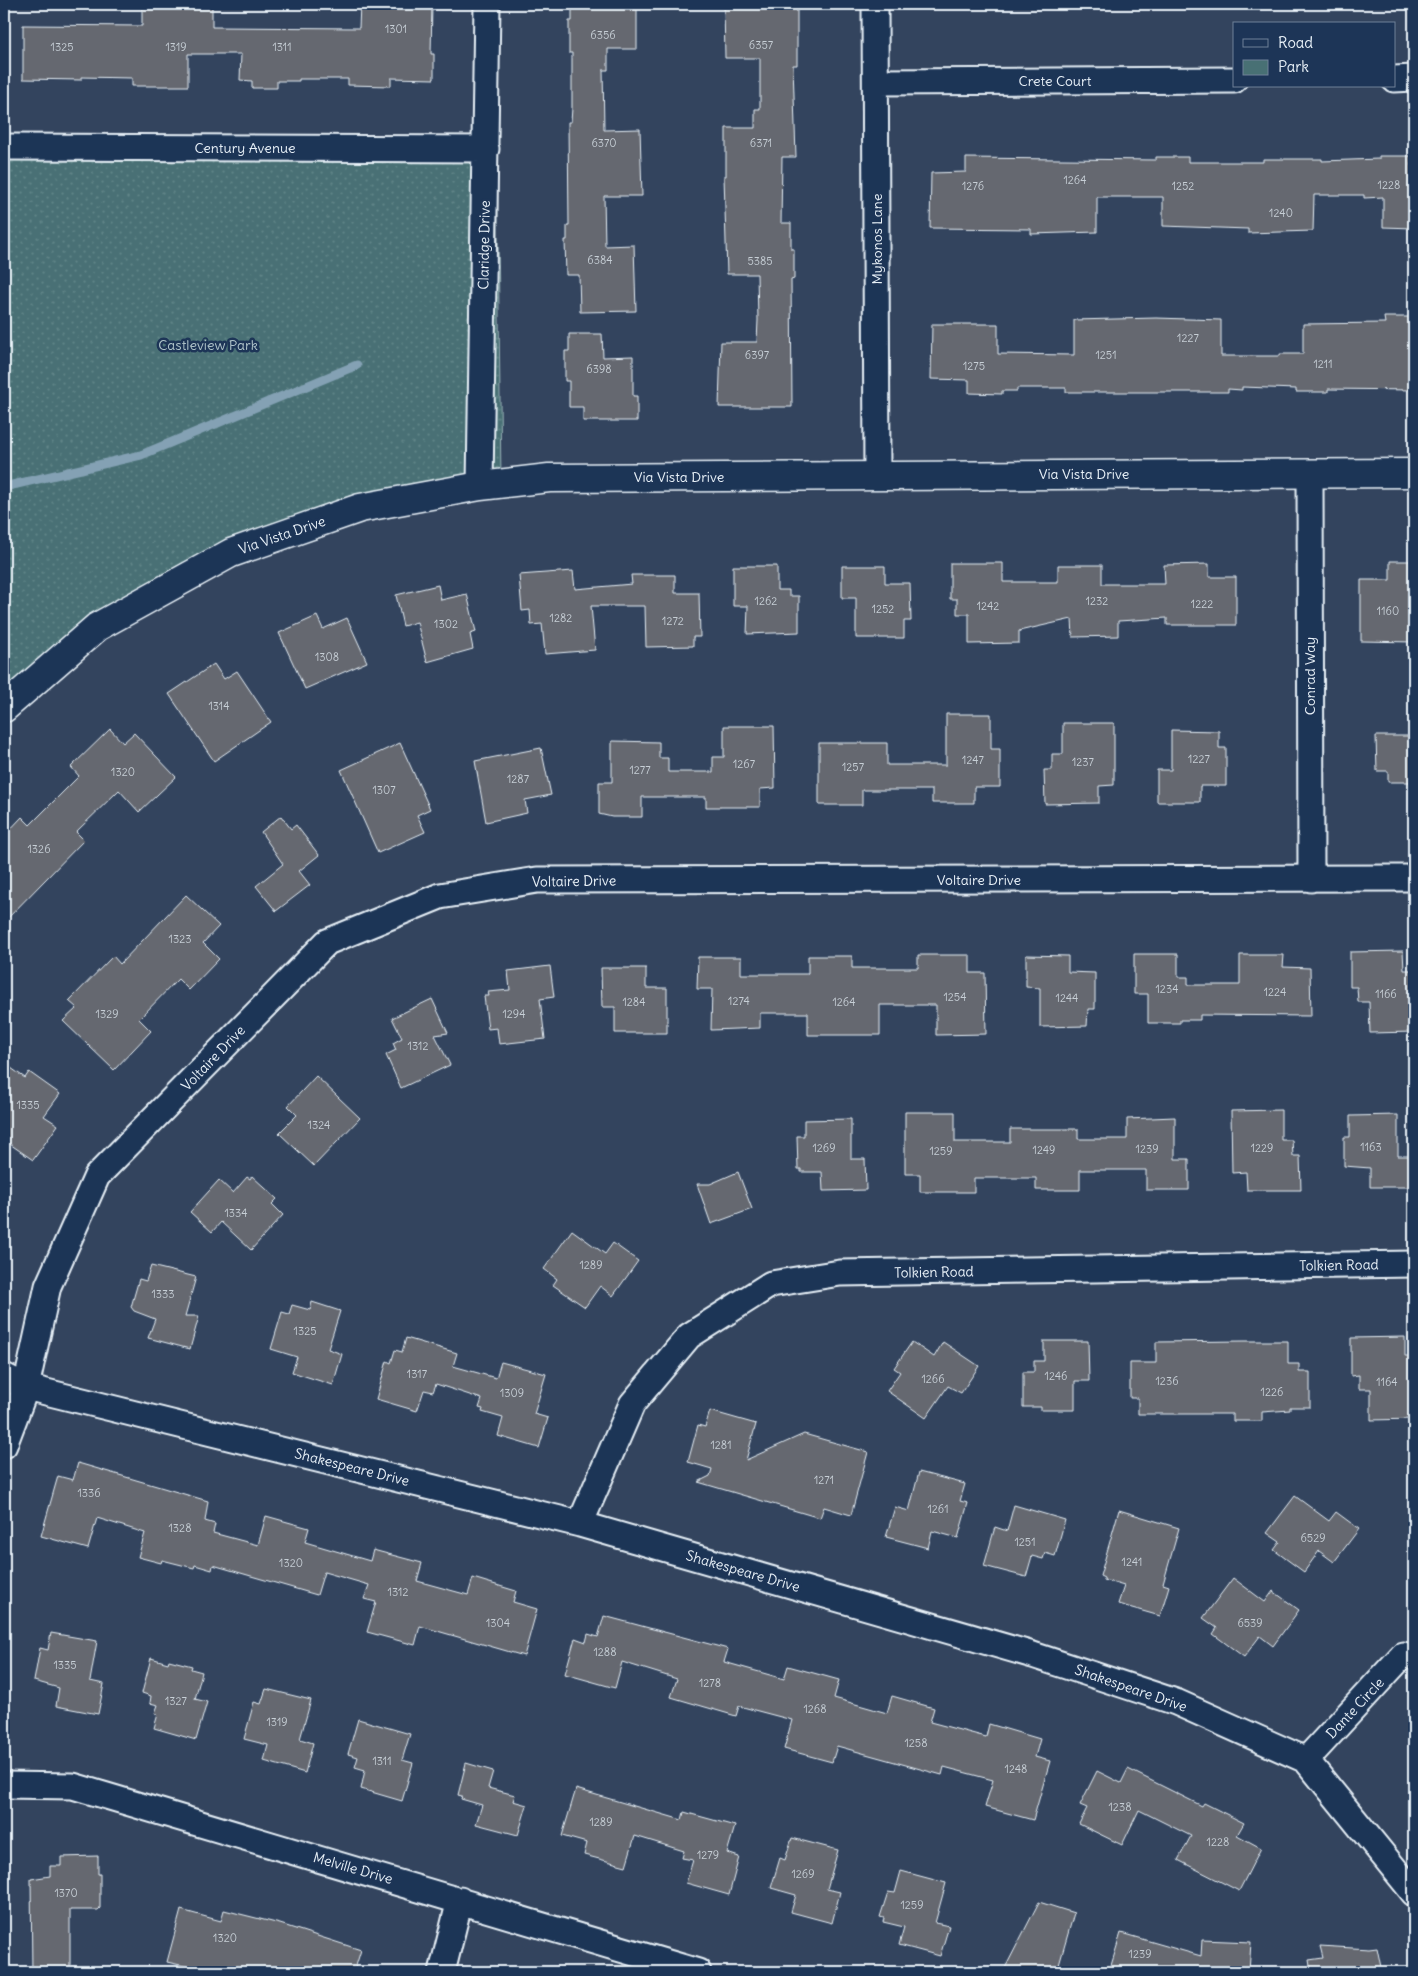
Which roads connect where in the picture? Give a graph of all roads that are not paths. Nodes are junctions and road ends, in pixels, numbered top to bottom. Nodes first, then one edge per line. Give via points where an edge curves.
1 (487, 4) edge
2 (875, 4) edge
3 (1396, 78) edge
4 (1414, 78) edge
5 (1233, 80) edge
6 (876, 82) junction
7 (4, 147) edge
8 (486, 149) junction
9 (1310, 473) junction
10 (1414, 473) edge
11 (877, 475) junction
12 (480, 486) junction
13 (4, 708) edge
14 (1414, 878) edge
15 (1311, 879) junction
16 (1414, 1264) edge
17 (15, 1381) edge
18 (4, 1445) edge
19 (580, 1524) junction
20 (1403, 1655) dead end
21 (1306, 1760) junction
22 (4, 1785) edge
23 (1414, 1893) edge
24 (460, 1900) junction
25 (442, 1972) edge
26 (698, 1972) edge

1 - 8 street, Claridge Drive
2 - 6 street, Mykonos Lane
3 - 4 street
5 - 6 street, Crete Court
6 - 11 street, Mykonos Lane
7 - 8 street, Century Avenue
8 - 12 street, Claridge Drive
9 - 10 street, Via Vista Drive
9 - 11 street, Via Vista Drive
9 - 15 street, Conrad Way
11 - 12 street, Via Vista Drive via 549,478
12 - 13 street, Via Vista Drive via 360,508 231,553 97,627
14 - 15 street, Voltaire Drive
15 - 17 street, Voltaire Drive via 537,880 440,896 327,942 97,1176 48,1286
16 - 19 street, Tolkien Road via 840,1273 771,1284 689,1336 632,1404
17 - 18 street, Voltaire Drive
17 - 19 street, Shakespeare Drive
19 - 21 street, Shakespeare Drive via 1033,1655 1176,1702
20 - 21 street, Dante Circle
21 - 23 street, Shakespeare Drive
22 - 24 street, Melville Drive via 72,1786
24 - 25 street
24 - 26 street, Melville Drive

